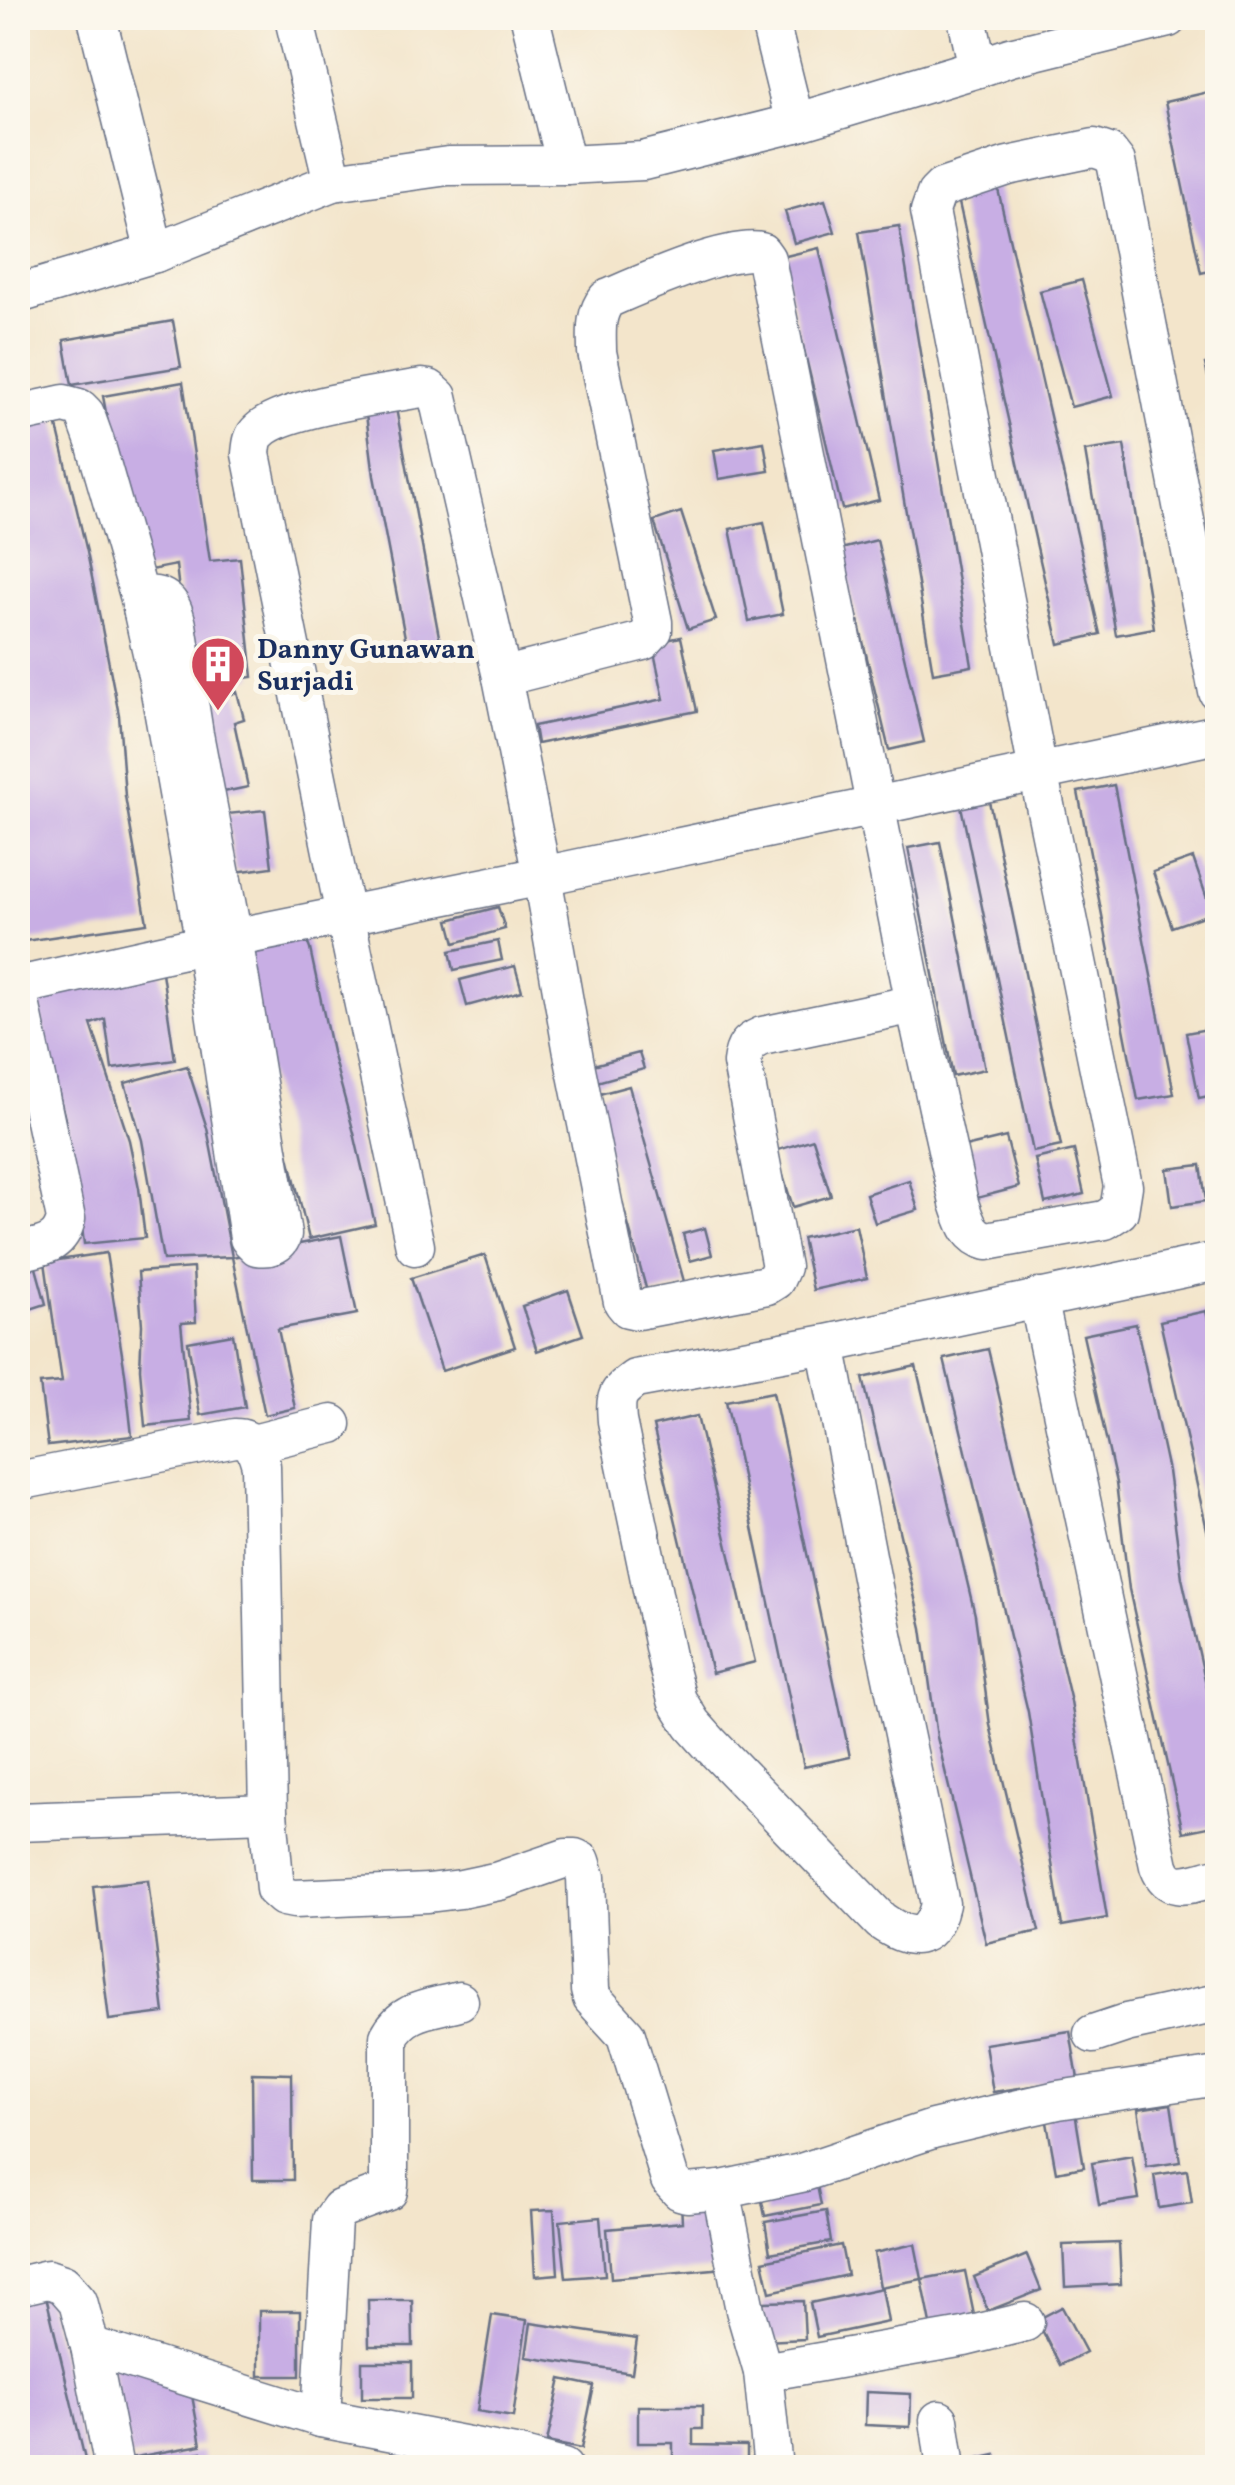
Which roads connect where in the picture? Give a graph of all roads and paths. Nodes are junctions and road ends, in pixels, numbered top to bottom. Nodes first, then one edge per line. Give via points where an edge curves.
1 (97, 18) edge
2 (294, 18) edge
3 (530, 18) edge
4 (768, 18) edge
5 (967, 18) edge
6 (1168, 18) edge
7 (978, 68) junction
8 (795, 123) junction
9 (566, 165) junction
10 (334, 182) junction
11 (155, 253) junction
12 (18, 294) edge
13 (18, 414) edge
14 (502, 677) junction
15 (1218, 692) edge
16 (1218, 734) edge
17 (1038, 772) junction
18 (875, 806) junction
19 (542, 876) junction
20 (345, 915) junction
21 (219, 941) junction
22 (18, 986) edge
23 (18, 993) edge
24 (915, 1004) junction
25 (415, 1246) dead end
26 (18, 1252) edge
27 (1218, 1260) edge
28 (1038, 1298) junction
29 (826, 1344) junction
30 (332, 1424) dead end
31 (252, 1444) junction
32 (18, 1481) edge
33 (268, 1813) junction
34 (18, 1822) edge
35 (1218, 1877) edge
36 (459, 2001) dead end
37 (1218, 2003) edge
38 (1092, 2034) dead end
39 (1218, 2076) edge
40 (721, 2190) junction
41 (18, 2286) edge
42 (1025, 2322) dead end
43 (90, 2346) junction
44 (763, 2372) junction
45 (321, 2418) junction
46 (939, 2420) dead end
47 (520, 2462) edge
48 (114, 2468) edge
49 (564, 2468) edge
50 (772, 2468) edge
51 (946, 2468) edge

1 - 11 street
2 - 10 street
3 - 9 street
4 - 8 street
5 - 7 street
6 - 7 street
7 - 8 street
8 - 9 street via 644,160
9 - 10 street via 448,166
10 - 11 street
11 - 12 street
13 - 21 street via 64,404 85,414 138,595
14 - 18 street via 644,641 653,630 597,352 601,307 664,274 747,250 761,252
14 - 19 street
14 - 20 street via 433,391 300,412 257,432 251,454
15 - 17 street via 1116,162 1094,148 948,185 930,211
16 - 17 street
17 - 18 street
17 - 24 street via 1123,1186 1119,1211 1105,1220 976,1238 959,1203
18 - 19 street
18 - 24 street
19 - 20 street
19 - 24 street via 628,1308 767,1284 778,1274 742,1063 750,1041
20 - 21 street
20 - 25 street
21 - 21 street via 282,1234 270,1246 249,1238
21 - 22 street
23 - 26 street via 66,1219 48,1245
27 - 28 street
28 - 29 street
28 - 35 street via 1159,1866 1164,1878 1180,1885
29 - 29 street via 940,1904 936,1922 917,1936 899,1934 881,1921 709,1743 677,1700 617,1421 620,1390 635,1379
30 - 31 street
31 - 32 street via 235,1438
31 - 33 street via 261,1466
33 - 34 street
33 - 40 street via 275,1888 284,1897 428,1894 499,1881 566,1858 580,1861 592,1998 626,2035 670,2180 687,2194
36 - 45 street via 408,2014 388,2038 388,2191 340,2208 332,2220
37 - 38 street
39 - 40 street via 988,2116 802,2173
40 - 44 street
41 - 43 street via 48,2279 63,2284 78,2301
42 - 44 street
43 - 45 street
43 - 48 street
44 - 50 street
45 - 47 street
46 - 51 street
47 - 49 street

